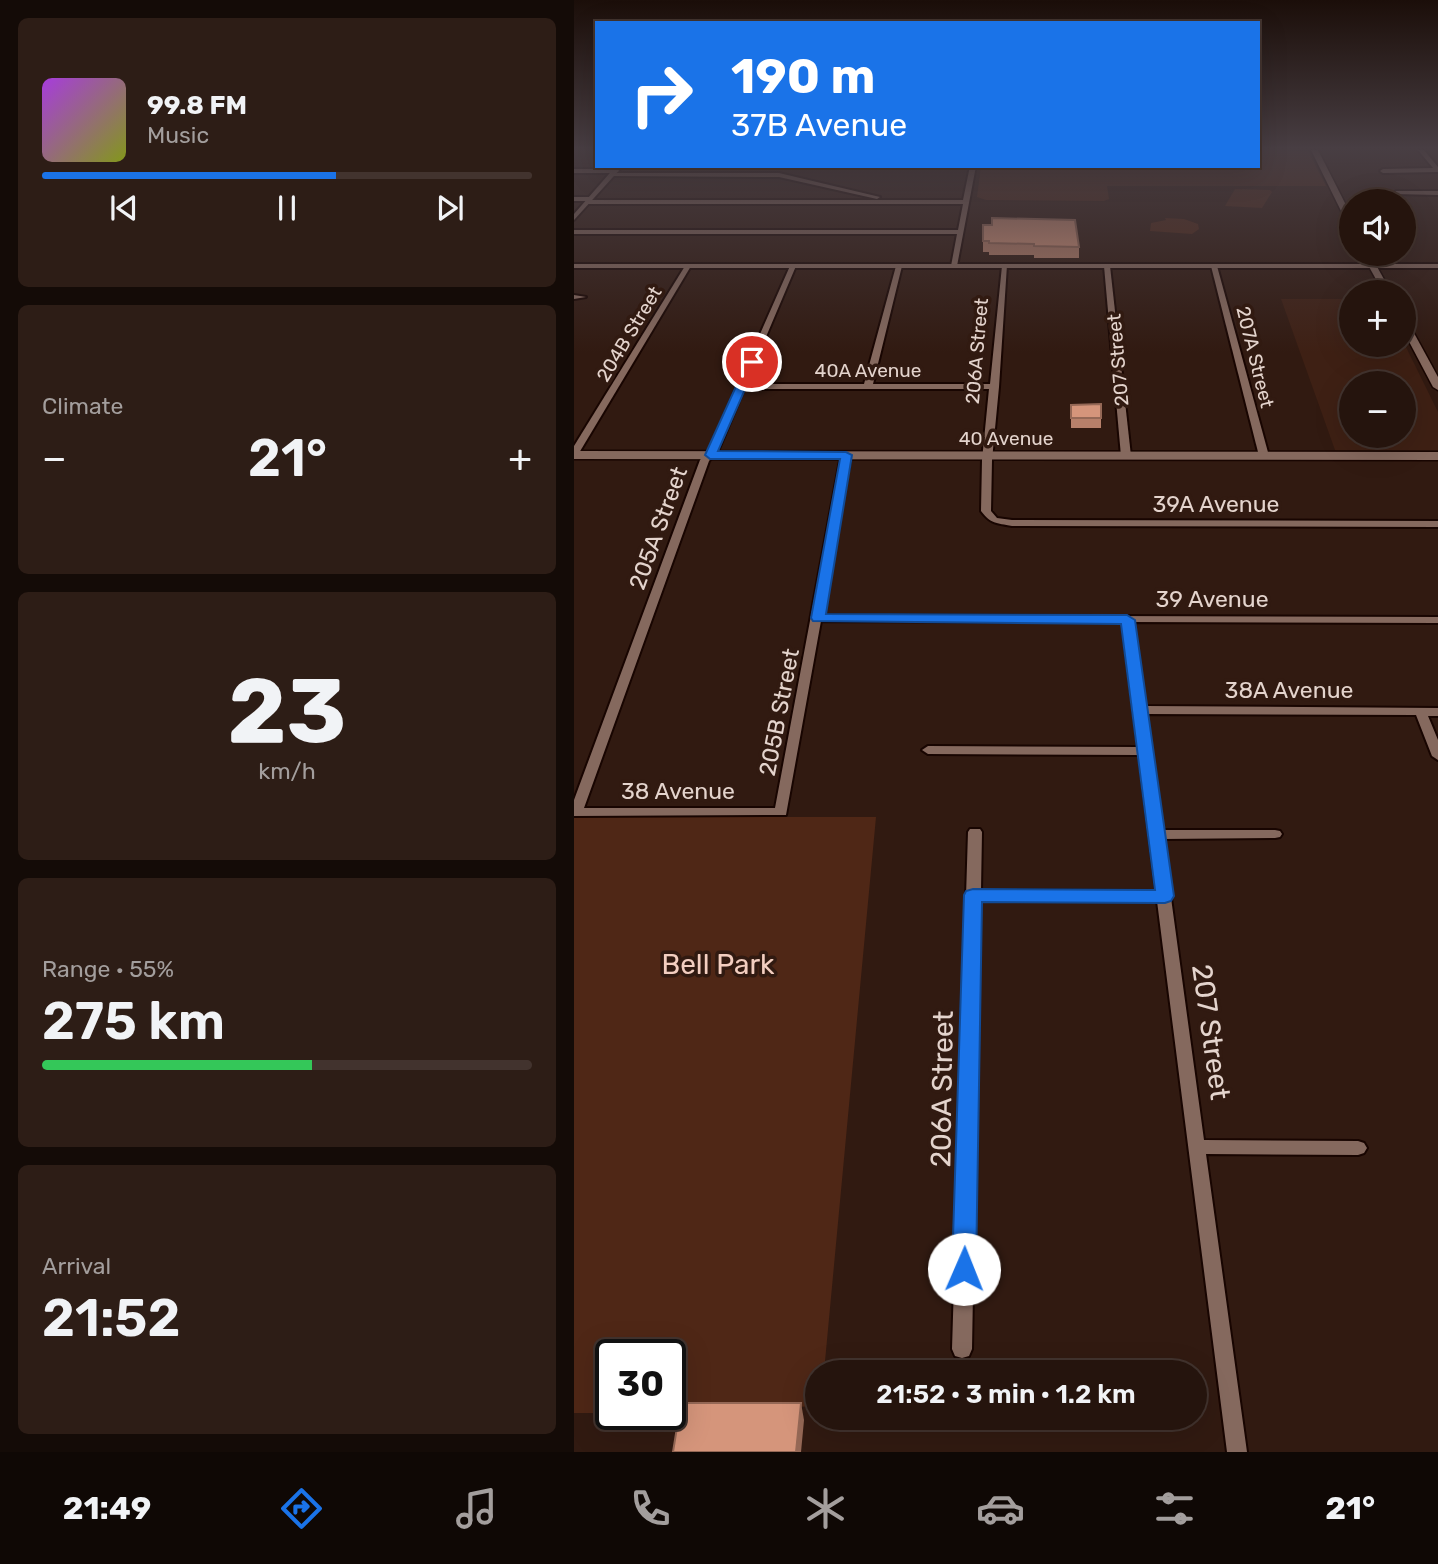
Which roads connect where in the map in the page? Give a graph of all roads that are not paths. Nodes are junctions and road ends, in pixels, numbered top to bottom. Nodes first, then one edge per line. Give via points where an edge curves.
1 (963, 218) edge
2 (574, 232) edge
3 (960, 232) junction
4 (574, 266) edge
5 (688, 266) junction
6 (793, 266) junction
7 (899, 266) junction
8 (954, 266) junction
9 (1005, 266) junction
10 (1107, 266) junction
11 (1214, 266) junction
12 (1339, 266) edge
13 (1373, 266) edge
14 (1416, 266) edge
15 (1438, 266) edge
16 (1381, 280) edge
17 (1416, 346) edge
18 (742, 386) junction
19 (868, 386) junction
20 (995, 387) junction
21 (1438, 387) edge
22 (574, 454) edge
23 (710, 455) junction
24 (846, 455) junction
25 (989, 456) junction
26 (1126, 456) junction
27 (1264, 456) junction
28 (1438, 456) edge
29 (994, 520) joint
30 (1438, 524) edge
31 (818, 618) junction
32 (1127, 620) junction
33 (1438, 620) edge
34 (1139, 710) junction
35 (1420, 711) junction
36 (1438, 712) edge
37 (928, 750) dead end
38 (1145, 751) junction
39 (1438, 756) edge
40 (576, 812) joint
41 (781, 812) joint
42 (975, 832) dead end
43 (1275, 834) dead end
44 (1157, 835) junction
45 (973, 895) junction
46 (1165, 896) junction
47 (1198, 1147) junction
48 (1358, 1148) dead end
49 (962, 1349) dead end
50 (1237, 1452) edge

1 - 3 street
2 - 3 street
3 - 8 street
4 - 5 street
5 - 6 street
5 - 22 street, 204B Street
6 - 7 street
6 - 18 street, 205A Street
7 - 8 street
7 - 19 street
8 - 9 street
9 - 10 street
9 - 20 street, 206A Street
10 - 11 street
10 - 26 street, 207 Street
11 - 12 street
11 - 27 street, 207A Street
13 - 16 main road
14 - 15 street
17 - 21 main road
18 - 19 street, 40A Avenue
18 - 23 street, 205A Street
19 - 20 street, 40A Avenue
20 - 25 street, 206A Street
22 - 23 main road, 40 Avenue
23 - 24 main road, 40 Avenue
23 - 40 street, 205A Street
24 - 25 main road, 40 Avenue
24 - 31 street, 205B Street
25 - 26 main road, 40 Avenue
25 - 29 street, 206A Street via 986,511
26 - 27 main road, 40 Avenue
27 - 28 main road, 40 Avenue
29 - 30 street, 39A Avenue
31 - 32 street, 39 Avenue
31 - 41 street, 205B Street
32 - 33 street, 39 Avenue
32 - 34 street, 207 Street
34 - 35 street, 38A Avenue
34 - 38 street, 207 Street
35 - 36 street, 38A Avenue
35 - 39 street
37 - 38 street
38 - 44 street, 207 Street
40 - 41 street, 38 Avenue
42 - 45 street, 206A Street
43 - 44 street
44 - 46 street, 207 Street
45 - 46 street
45 - 49 street, 206A Street
46 - 47 street, 207 Street
47 - 48 street
47 - 50 street, 207 Street

